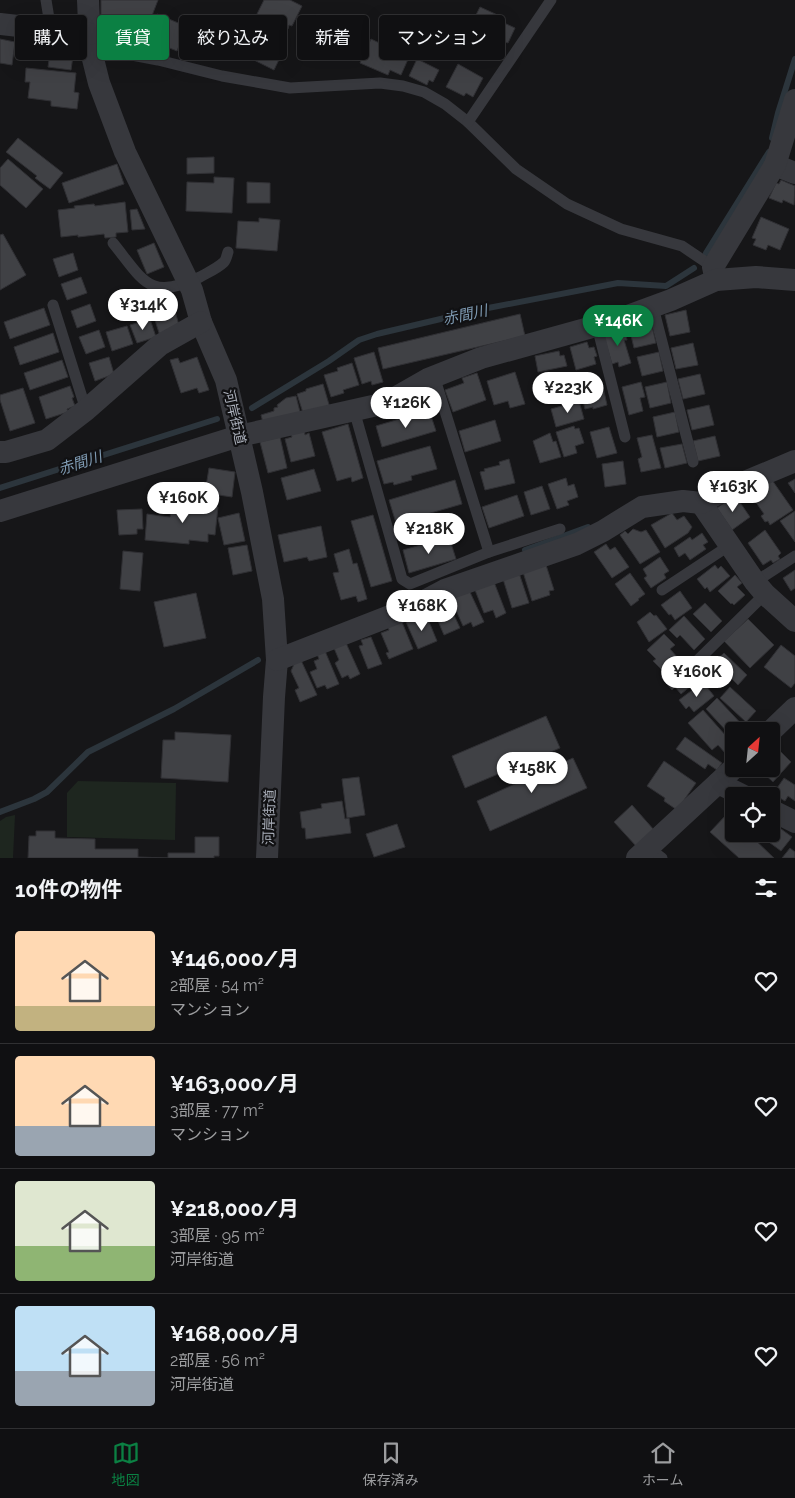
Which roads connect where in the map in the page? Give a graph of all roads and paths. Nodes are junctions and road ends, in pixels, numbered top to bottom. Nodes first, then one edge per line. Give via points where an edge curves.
1 (46, 0) edge
2 (88, 0) edge
3 (551, 0) edge
4 (49, 15) edge
5 (0, 24) edge
6 (15, 26) edge
7 (87, 40) edge
8 (90, 41) junction
9 (795, 100) edge
10 (468, 122) junction
11 (785, 169) edge
12 (113, 243) dead end
13 (228, 252) dead end
14 (714, 274) junction
15 (795, 280) edge
16 (189, 282) junction
17 (52, 305) dead end
18 (653, 307) junction
19 (201, 322) junction
20 (597, 326) junction
21 (434, 376) junction
22 (86, 410) junction
23 (354, 410) junction
24 (239, 436) junction
25 (625, 437) dead end
26 (0, 452) edge
27 (795, 461) edge
28 (693, 462) dead end
29 (701, 503) junction
30 (0, 511) edge
31 (560, 529) dead end
32 (730, 545) junction
33 (489, 552) junction
34 (795, 556) edge
35 (760, 588) junction
36 (662, 590) dead end
37 (795, 621) edge
38 (277, 660) junction
39 (695, 663) dead end
40 (795, 708) edge
41 (780, 722) edge
42 (725, 776) edge
43 (780, 814) edge
44 (795, 822) edge
45 (649, 854) edge
46 (267, 858) edge

1 - 4 lane
2 - 8 street, 河岸街道
3 - 10 lane
5 - 6 street
7 - 8 street
8 - 10 lane via 222,76 290,88 380,83 403,86 424,92
8 - 16 street, 河岸街道 via 99,83 124,152
9 - 11 street
10 - 14 lane via 516,169 567,204 621,229 682,246
11 - 14 street
12 - 16 lane via 142,279 156,288 170,289
13 - 16 lane via 224,262
14 - 15 street
14 - 18 street
16 - 19 street, 河岸街道
17 - 22 lane
18 - 20 street
18 - 28 lane
19 - 22 street via 160,345
19 - 24 street, 河岸街道 via 226,380
20 - 21 street via 481,358
20 - 25 lane
21 - 23 street via 386,403
21 - 33 lane
22 - 26 street via 47,440
23 - 24 street
23 - 33 lane via 402,579 410,584
24 - 30 street
24 - 38 street, 河岸街道 via 273,599
27 - 29 street
29 - 32 street
29 - 38 street via 683,501 642,507 577,544 445,590 413,607
31 - 33 lane
32 - 35 street
32 - 36 lane
34 - 35 lane
35 - 37 street
35 - 39 lane
38 - 46 street, 河岸街道
40 - 41 street
42 - 45 street
43 - 44 street

